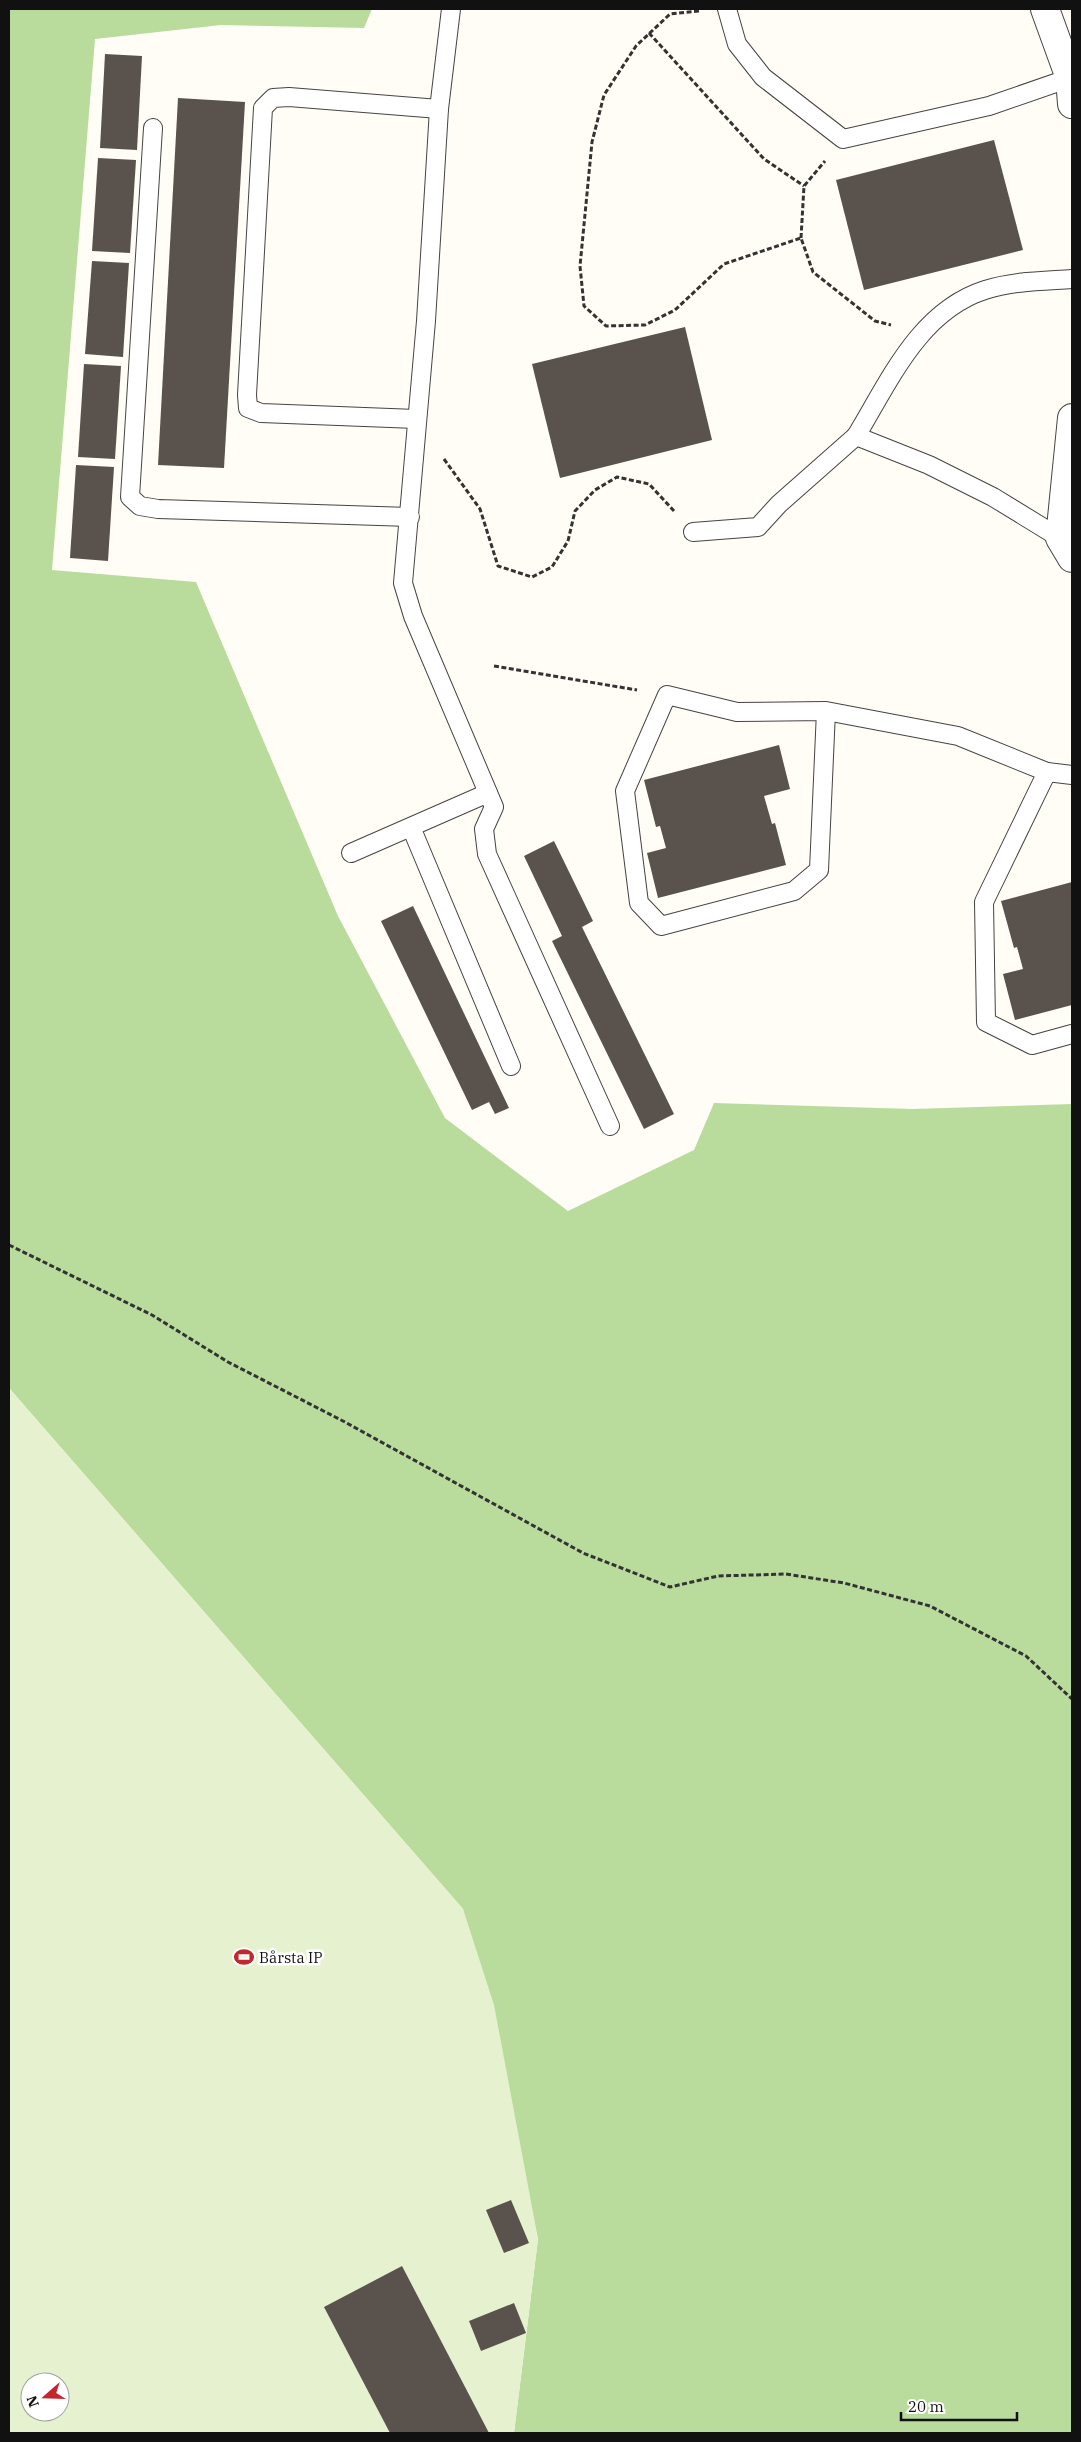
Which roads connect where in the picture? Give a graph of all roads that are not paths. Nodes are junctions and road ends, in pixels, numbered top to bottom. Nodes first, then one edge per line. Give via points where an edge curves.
1 (451, 9) edge
2 (727, 9) edge
3 (1045, 9) edge
4 (1071, 91) edge
5 (439, 109) junction
6 (153, 128) dead end
7 (1072, 279) edge
8 (1072, 418) edge
9 (416, 420) junction
10 (856, 436) junction
11 (410, 517) junction
12 (693, 532) road end
13 (1066, 548) edge
14 (826, 711) junction
15 (1047, 772) junction
16 (1072, 775) edge
17 (488, 793) junction
18 (410, 827) junction
19 (351, 853) dead end
20 (1072, 1034) edge
21 (511, 1066) dead end
22 (610, 1126) dead end

1 - 5 lane
2 - 4 lane via 737,44 762,77 843,139
3 - 4 street
5 - 9 lane via 426,321
5 - 9 lane via 289,97 273,98 263,108 246,395 248,408 261,413
6 - 11 lane via 130,497 140,506 158,509
7 - 10 lane via 984,290 947,309 917,338
8 - 13 street
9 - 11 lane
10 - 12 lane via 758,526
10 - 13 lane via 929,465 993,498
11 - 17 lane via 404,583 406,594
14 - 14 lane via 819,870 794,891 662,926 640,903 626,791 667,695 737,712
14 - 15 lane via 958,736
15 - 16 lane
15 - 20 lane via 984,902 986,1022 1032,1045
17 - 18 lane
17 - 22 lane via 494,808 484,829 486,854
18 - 19 lane
18 - 21 lane

